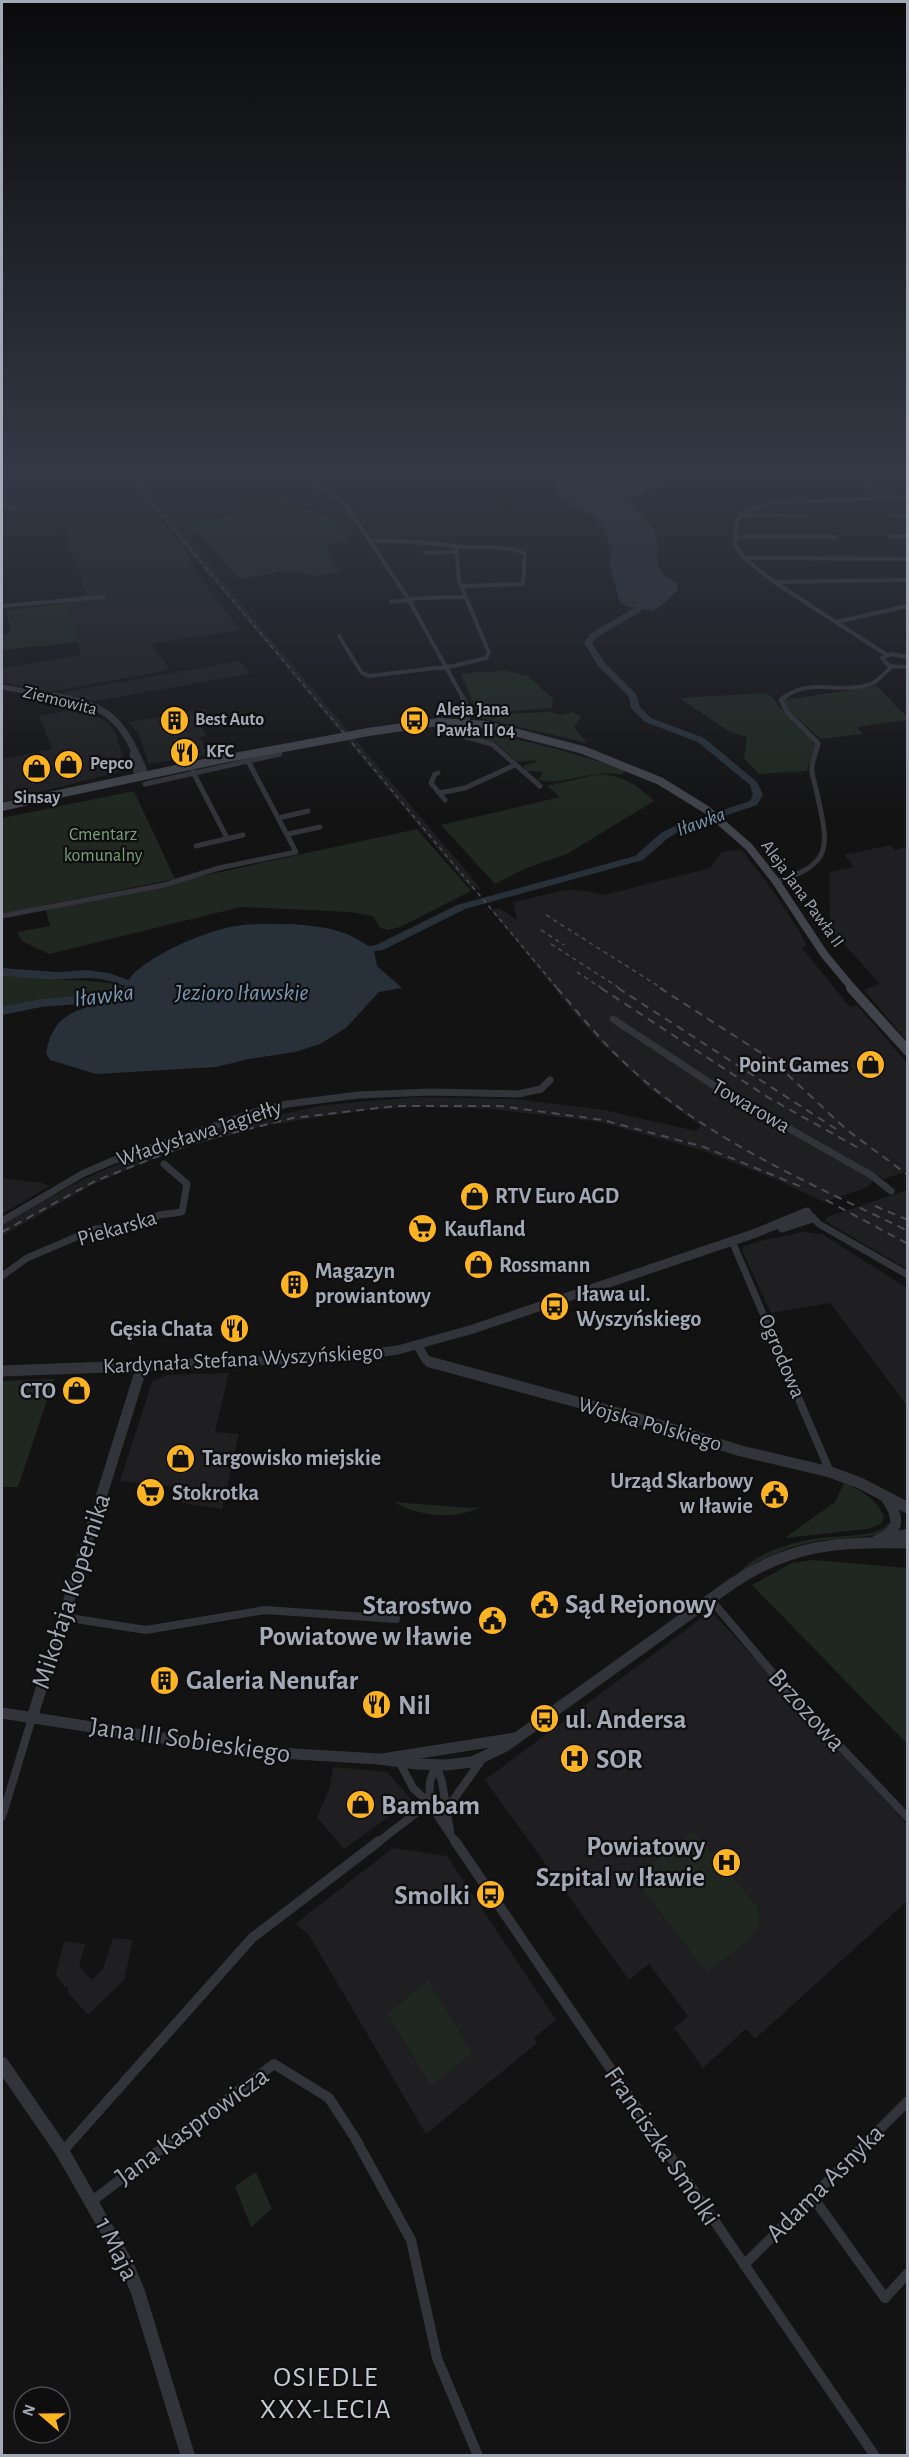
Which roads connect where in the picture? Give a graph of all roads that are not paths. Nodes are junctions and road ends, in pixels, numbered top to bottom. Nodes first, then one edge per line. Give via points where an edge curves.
1 (399, 584) edge
2 (523, 584) edge
3 (777, 584) edge
4 (461, 586) joint
5 (104, 597) dead end
6 (465, 597) junction
7 (409, 600) junction
8 (391, 602) dead end
9 (2, 606) edge
10 (908, 606) edge
11 (836, 622) junction
12 (339, 636) dead end
13 (887, 655) junction
14 (906, 655) edge
15 (446, 667) junction
16 (891, 667) junction
17 (908, 667) edge
18 (2, 687) edge
19 (464, 724) junction
20 (280, 754) dead end
21 (248, 761) junction
22 (515, 765) junction
23 (193, 772) junction
24 (438, 773) dead end
25 (142, 776) junction
26 (540, 786) dead end
27 (439, 793) junction
28 (445, 800) dead end
29 (2, 807) edge
30 (308, 811) dead end
31 (279, 818) junction
32 (320, 827) dead end
33 (288, 834) junction
34 (243, 835) dead end
35 (227, 838) junction
36 (196, 846) dead end
37 (777, 881) junction
38 (2, 916) edge
39 (613, 1019) dead end
40 (908, 1051) edge
41 (550, 1080) dead end
42 (164, 1164) dead end
43 (891, 1191) dead end
44 (810, 1215) joint
45 (2, 1221) edge
46 (732, 1241) junction
47 (908, 1275) edge
48 (2, 1276) edge
49 (418, 1346) junction
50 (142, 1366) junction
51 (2, 1371) edge
52 (830, 1472) junction
53 (886, 1497) junction
54 (908, 1508) edge
55 (908, 1515) edge
56 (908, 1534) edge
57 (874, 1542) junction
58 (908, 1544) edge
59 (711, 1600) junction
60 (63, 1617) junction
61 (396, 1619) dead end
62 (2, 1713) edge
63 (32, 1718) junction
64 (515, 1738) junction
65 (436, 1758) junction
66 (379, 1760) junction
67 (482, 1760) junction
68 (400, 1763) junction
69 (429, 1803) junction
70 (446, 1810) junction
71 (2, 1817) edge
72 (908, 1818) edge
73 (450, 1835) junction
74 (2, 2065) edge
75 (908, 2101) edge
76 (62, 2151) junction
77 (812, 2196) junction
78 (92, 2201) junction
79 (744, 2265) junction
80 (908, 2273) edge
81 (188, 2456) edge
82 (478, 2456) edge
83 (875, 2456) edge

1 - 7 street
2 - 4 street
3 - 11 street
4 - 6 street
5 - 9 street
6 - 7 street
6 - 15 street via 489,655
7 - 8 street
7 - 15 street
10 - 11 street
11 - 13 street
12 - 15 street via 361,672 368,676
13 - 14 street
13 - 16 street via 882,662
15 - 19 street via 463,698
16 - 17 street
16 - 37 street via 869,684 796,688 782,700 785,710 818,743 811,771 826,846 822,857 810,868
18 - 25 street, Ziemowita via 102,711 123,728
19 - 22 street via 459,735 492,744
19 - 25 main road, Aleja Jana Pawła II, bridge via 384,729
19 - 37 main road, Aleja Jana Pawła II via 516,731 640,770 713,813
20 - 21 street
21 - 23 street
21 - 31 street
22 - 26 street
22 - 27 street via 465,788
23 - 25 street
23 - 35 street
24 - 27 street via 431,783
25 - 29 main road, Aleja Jana Pawła II
27 - 28 street
30 - 31 street
31 - 33 street
32 - 33 street
33 - 38 street via 296,852 219,867 164,885
34 - 35 street
35 - 36 street
37 - 40 main road, Aleja Jana Pawła II via 824,953
39 - 43 street, Towarowa via 716,1087 872,1175
41 - 45 street, Władysława Jagiełły via 541,1089 518,1094 358,1095 255,1112 84,1173
42 - 48 street, Piekarska via 187,1184 182,1212 123,1227 95,1229 27,1258
44 - 46 street, Kardynała Stefana Wyszyńskiego
44 - 47 street
46 - 49 street, Kardynała Stefana Wyszyńskiego
46 - 52 street, Ogrodowa
49 - 50 street, Kardynała Stefana Wyszyńskiego via 337,1358
49 - 52 street, Wojska Polskiego via 426,1360 436,1364 741,1451
50 - 51 street, Kardynała Stefana Wyszyńskiego
50 - 60 street, Mikołaja Kopernika
52 - 53 street, Wojska Polskiego
53 - 54 street, Wojska Polskiego
53 - 55 street, Wojska Polskiego
53 - 57 street via 896,1513 896,1526 886,1537
56 - 57 street
57 - 58 street
57 - 59 street via 816,1546 780,1556
59 - 64 street
59 - 72 street, Brzozowa via 787,1690
60 - 61 street via 146,1630 265,1610
60 - 63 street, Mikołaja Kopernika
62 - 63 street, Jana III Sobieskiego
63 - 66 street, Jana III Sobieskiego via 246,1751
63 - 71 street, Mikołaja Kopernika
64 - 65 street
64 - 67 street
65 - 66 street, Jana III Sobieskiego via 398,1755
65 - 67 street
65 - 68 street, Jana III Sobieskiego
65 - 69 street
65 - 70 street, Franciszka Smolki
66 - 68 street, Jana III Sobieskiego
67 - 70 street
68 - 69 street, Franciszka Smolki via 413,1788
69 - 73 street, Franciszka Smolki
69 - 76 street via 252,1938
70 - 73 street, Franciszka Smolki
73 - 79 street, Franciszka Smolki
74 - 76 street, 1 Maja
75 - 77 street, Adama Asnyka
76 - 78 street, 1 Maja
77 - 79 street, Adama Asnyka
77 - 80 street via 885,2298
78 - 81 street, 1 Maja via 132,2276
78 - 82 street, Jana Kasprowicza via 274,2064 329,2098 411,2240 437,2358
79 - 83 street, Franciszka Smolki

